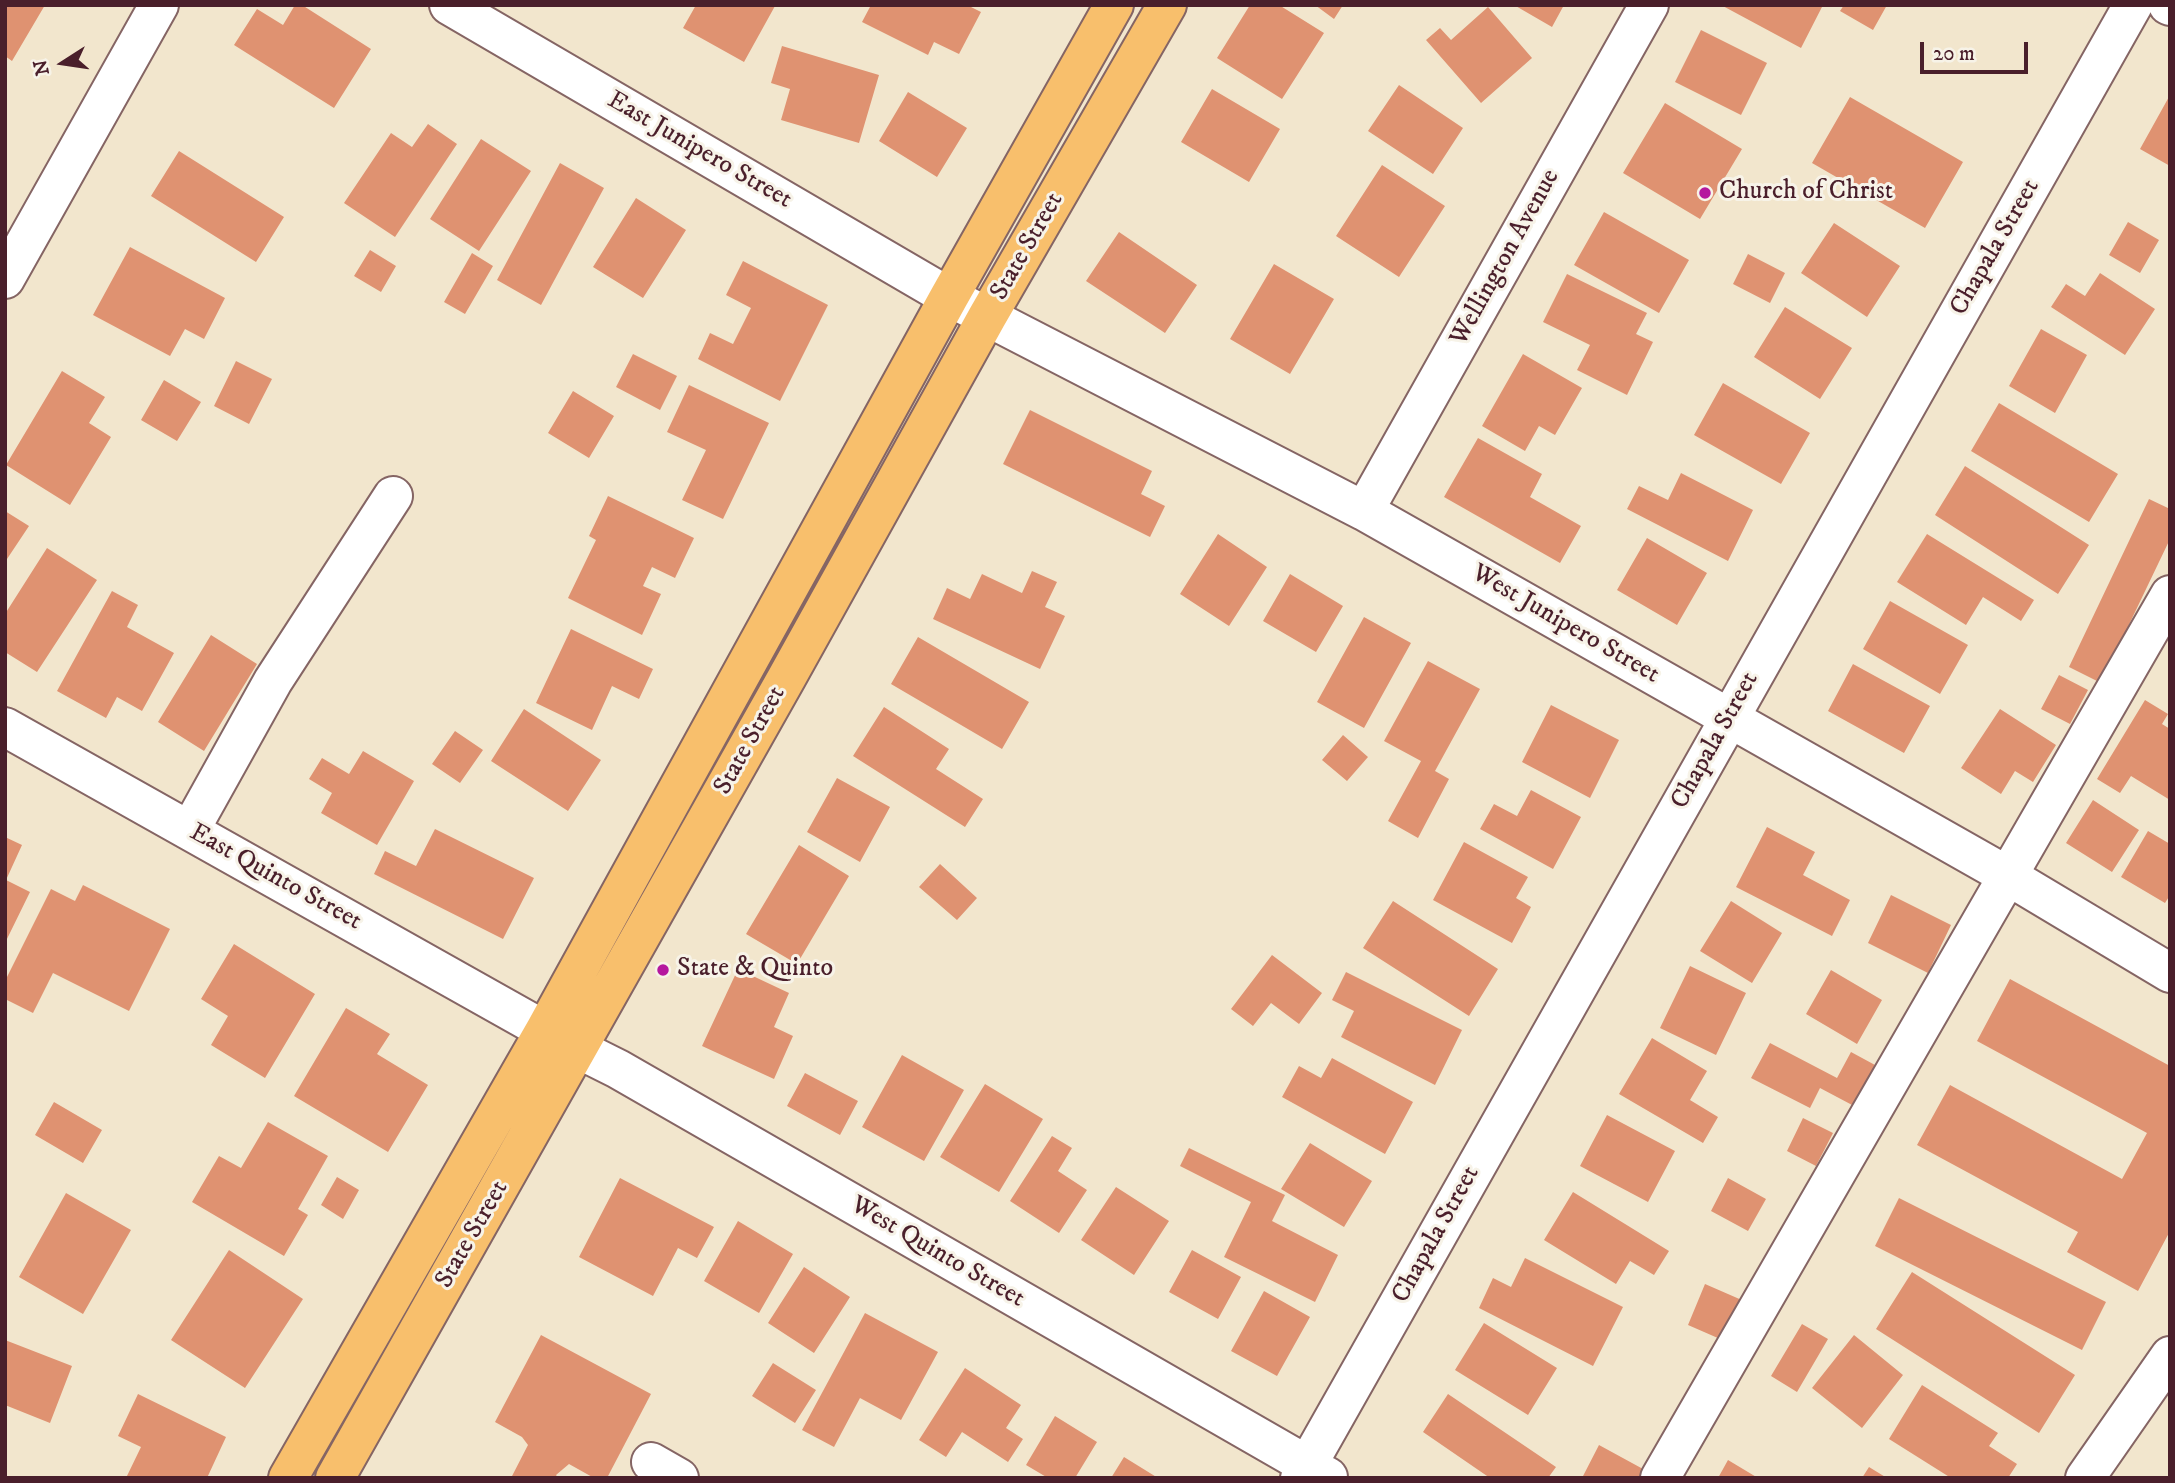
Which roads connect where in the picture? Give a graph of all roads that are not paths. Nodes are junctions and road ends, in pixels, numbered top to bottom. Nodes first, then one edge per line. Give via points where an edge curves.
1 (159, 5) edge
2 (449, 5) edge
3 (1114, 5) edge
4 (1167, 5) edge
5 (1649, 5) edge
6 (2133, 5) edge
7 (5, 279) edge
8 (949, 297) junction
9 (987, 317) junction
10 (393, 496) dead end
11 (1364, 511) junction
12 (2170, 595) edge
13 (752, 655) junction
14 (787, 677) junction
15 (1729, 719) junction
16 (5, 727) edge
17 (190, 830) junction
18 (2008, 876) junction
19 (2170, 973) edge
20 (545, 1030) junction
21 (578, 1049) junction
22 (2170, 1356) edge
23 (336, 1390) junction
24 (372, 1413) junction
25 (1312, 1474) edge
26 (288, 1478) edge
27 (335, 1478) edge
28 (1660, 1478) edge
29 (2085, 1478) edge

1 - 7 street
2 - 8 street, East Junipero Street
3 - 8 main road, State Street
4 - 9 main road, State Street
5 - 11 street, Wellington Avenue
6 - 15 street, Chapala Street
8 - 9 street, West Junipero Street
8 - 13 main road, State Street
9 - 11 street, West Junipero Street
9 - 14 main road, State Street
10 - 17 street via 273,681
11 - 15 street, West Junipero Street
12 - 18 street
13 - 14 street
13 - 20 main road, State Street
14 - 21 main road, State Street
15 - 18 street, West Junipero Street
15 - 25 street, Chapala Street
16 - 17 street, East Quinto Street
17 - 20 street, East Quinto Street
18 - 19 street, West Junipero Street
18 - 28 street
20 - 21 street, West Quinto Street
20 - 23 main road, State Street
21 - 24 main road, State Street
21 - 25 street, West Quinto Street
22 - 29 street
23 - 24 street
23 - 26 main road, State Street
24 - 27 main road, State Street

